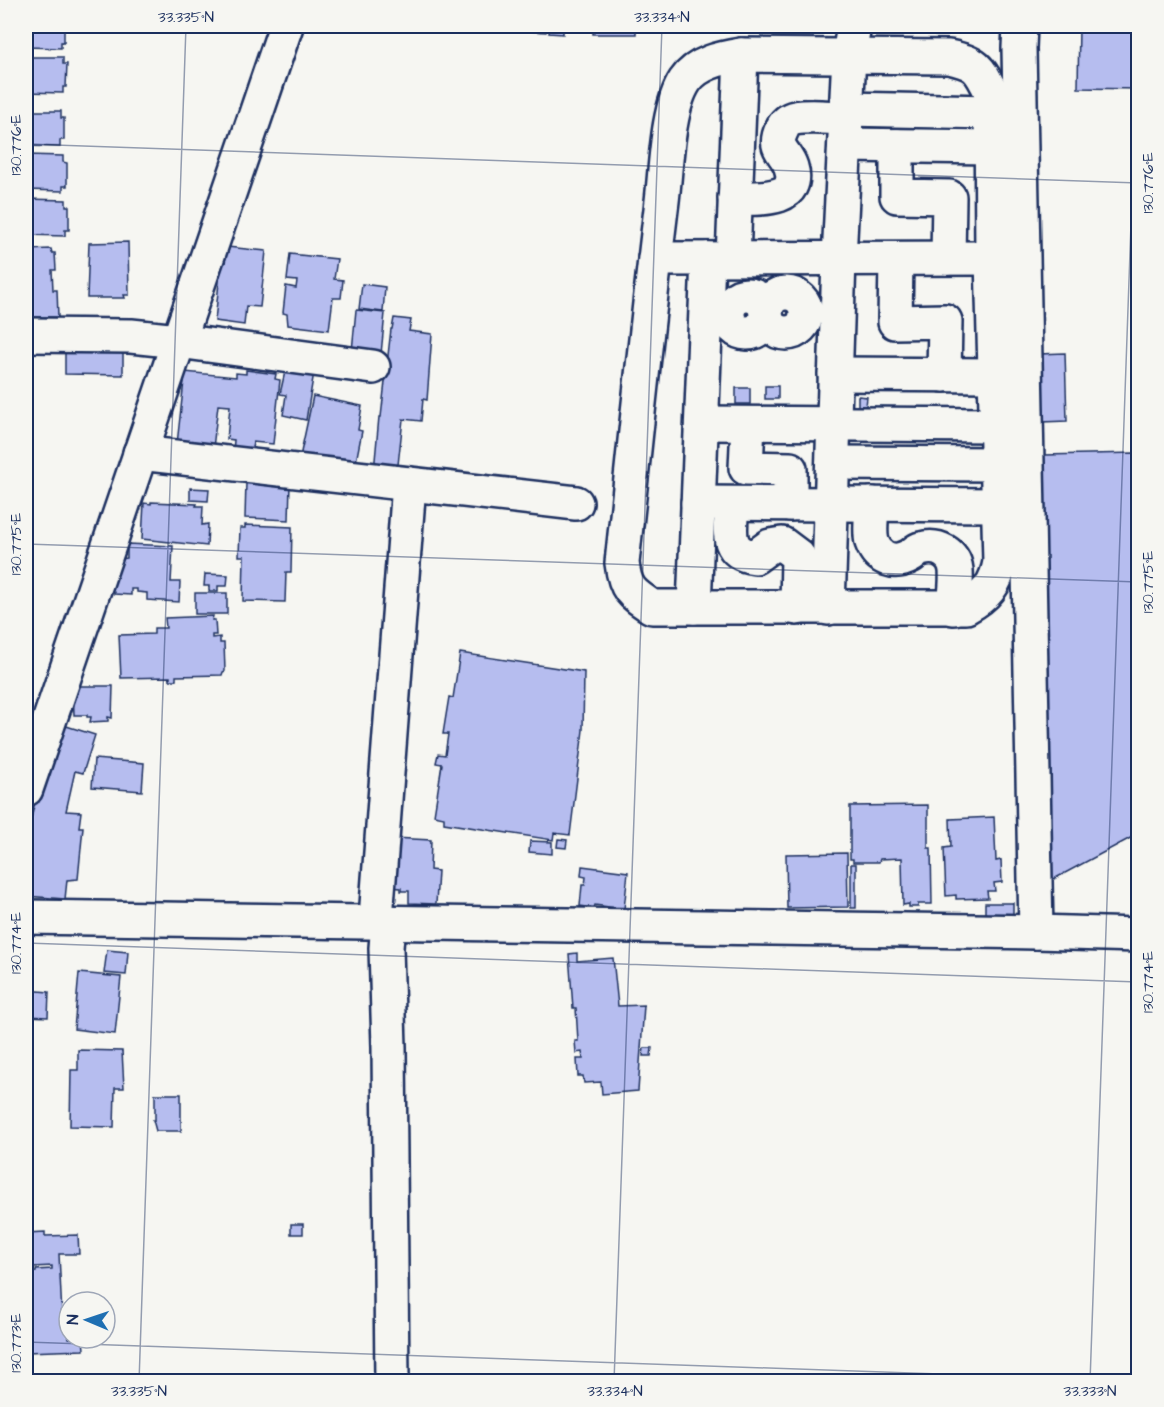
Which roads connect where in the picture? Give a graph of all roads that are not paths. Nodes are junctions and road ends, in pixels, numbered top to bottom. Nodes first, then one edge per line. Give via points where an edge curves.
1 (286, 26) edge
2 (1020, 26) edge
3 (852, 40) edge
4 (741, 55) junction
5 (991, 112) junction
6 (846, 124) junction
7 (897, 146) junction
8 (992, 147) junction
9 (735, 198) junction
10 (948, 258) junction
11 (992, 258) junction
12 (655, 259) junction
13 (730, 259) junction
14 (839, 259) junction
15 (896, 259) junction
16 (737, 309) junction
17 (822, 314) junction
18 (26, 335) edge
19 (178, 340) junction
20 (373, 367) dead end
21 (835, 374) junction
22 (944, 375) junction
23 (995, 375) junction
24 (702, 423) junction
25 (748, 423) junction
26 (834, 424) junction
27 (996, 425) junction
28 (140, 453) junction
29 (832, 463) junction
30 (997, 464) junction
31 (409, 484) junction
32 (576, 503) dead end
33 (698, 503) junction
34 (732, 504) junction
35 (790, 504) junction
36 (832, 504) junction
37 (872, 504) junction
38 (999, 505) junction
39 (694, 607) junction
40 (813, 608) junction
41 (954, 608) junction
42 (26, 789) edge
43 (26, 917) edge
44 (383, 922) junction
45 (1036, 932) junction
46 (1138, 935) edge
47 (392, 1382) edge

1 - 19 street
2 - 45 street
3 - 4 street
3 - 5 street via 971,62 981,71 991,92
3 - 6 street
4 - 9 street
4 - 12 street via 716,59 685,81 674,110
5 - 6 street via 924,98
5 - 8 street
6 - 7 street
6 - 9 street via 793,118 784,125 778,144 791,166 792,180 787,189 771,198
6 - 14 street
7 - 8 street
7 - 10 street via 897,196 949,197
8 - 11 street
9 - 13 street
10 - 11 street
10 - 15 street
11 - 23 street
12 - 13 street
12 - 39 street via 622,563 624,580 632,593 652,607
13 - 14 street
13 - 16 street
13 - 16 street
14 - 15 street
14 - 17 street
15 - 22 street via 895,322 945,321
16 - 17 street via 787,333 799,328 806,318
16 - 24 street
17 - 21 street
18 - 19 street
19 - 20 street
19 - 28 street
21 - 22 street
21 - 26 street
22 - 23 street
23 - 27 street
24 - 25 street
24 - 33 street
25 - 26 street
25 - 35 street via 746,468 790,468
26 - 27 street via 919,414
26 - 29 street
27 - 30 street
28 - 31 street
28 - 42 street
29 - 30 street
29 - 36 street
30 - 38 street
31 - 32 street
31 - 44 street via 377,905
33 - 34 street
33 - 39 street
34 - 35 street
34 - 40 street via 732,545 746,556 755,557 770,546 782,544 798,556
35 - 36 street
36 - 37 street
36 - 40 street
37 - 38 street
37 - 41 street via 872,541 882,557 901,560 918,550 936,548 953,560
38 - 41 street via 998,577 979,600
39 - 40 street
40 - 41 street
43 - 44 street
44 - 45 street
44 - 47 street via 389,1047
45 - 46 street

